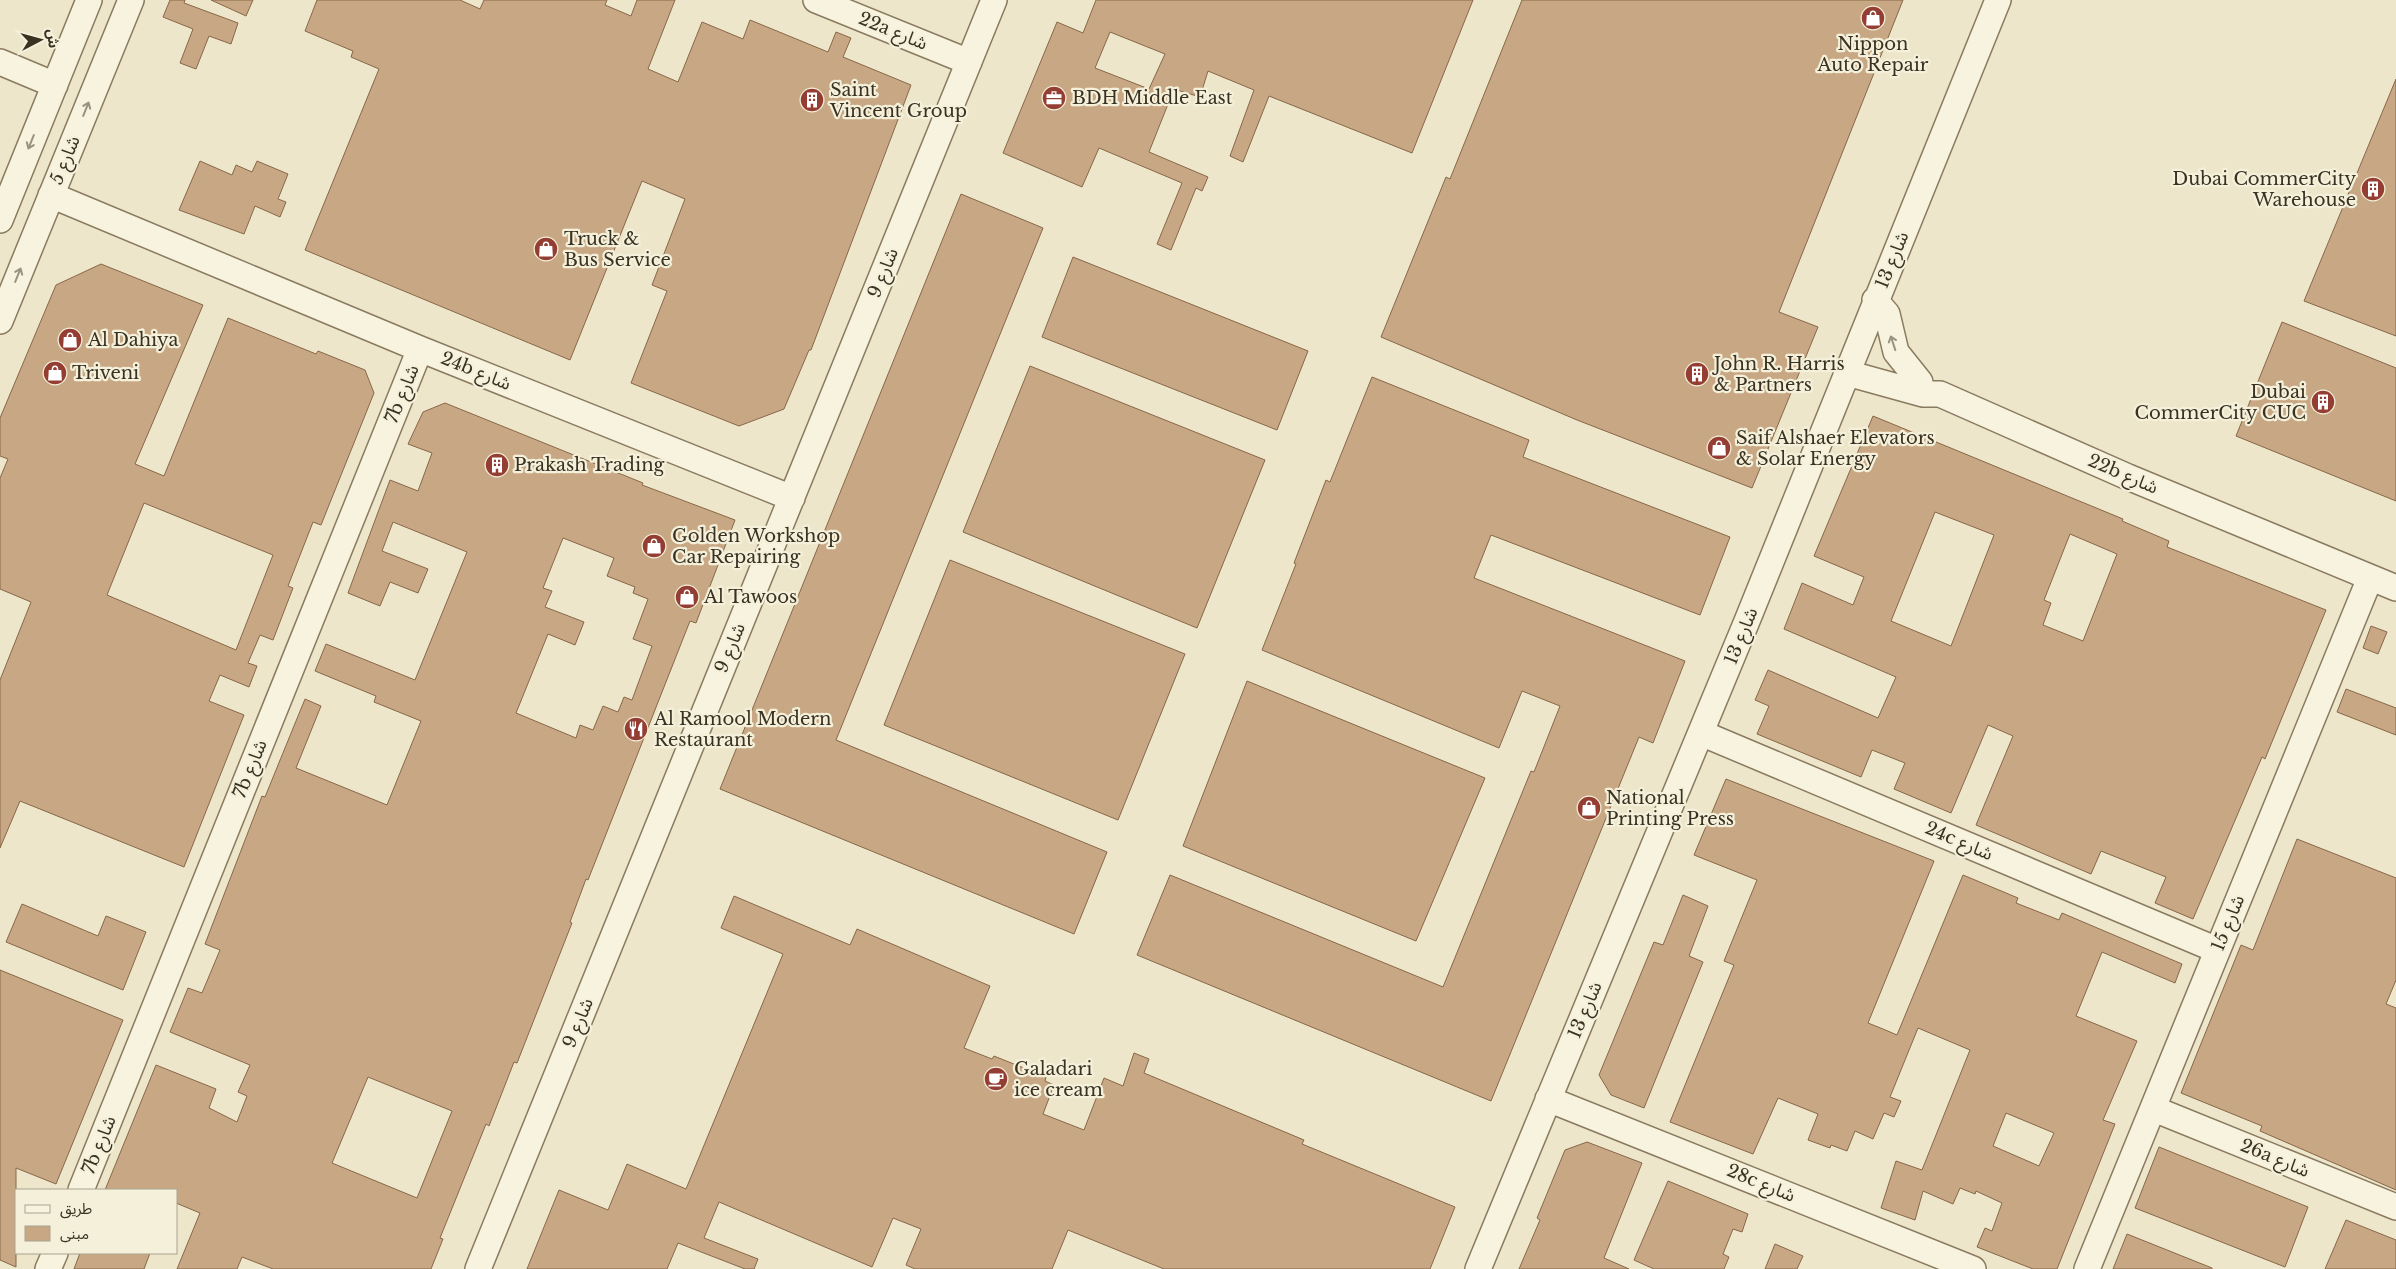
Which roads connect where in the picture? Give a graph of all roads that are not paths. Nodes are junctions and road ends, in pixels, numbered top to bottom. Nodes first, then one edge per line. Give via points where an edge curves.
1 (89, 0) edge
2 (131, 0) edge
3 (816, 0) edge
4 (994, 0) edge
5 (1998, 0) edge
6 (0, 62) edge
7 (969, 62) junction
8 (55, 85) junction
9 (51, 195) junction
10 (0, 220) edge
11 (1875, 300) junction
12 (0, 320) edge
13 (420, 349) junction
14 (1850, 364) junction
15 (1930, 388) junction
16 (792, 498) junction
17 (2370, 578) junction
18 (2396, 588) edge
19 (1701, 733) junction
20 (2216, 950) junction
21 (1548, 1099) junction
22 (2154, 1109) junction
23 (81, 1189) edge
24 (2396, 1207) edge
25 (55, 1254) edge
26 (48, 1269) edge
27 (478, 1269) edge
28 (1478, 1269) edge
29 (1973, 1269) edge
30 (2087, 1269) edge

1 - 8 street
9 -> 2 street, شارع 5
3 - 7 street, 22a شارع
4 - 7 street, شارع 9
5 - 11 street, شارع 13
6 - 8 street
7 - 16 street, شارع 9
8 -> 10 street
12 -> 9 street, شارع 5
9 - 13 street, 24b شارع
11 - 14 street, شارع 13
15 -> 11 street via 1896,352 1887,314
13 - 16 street, 24b شارع
13 - 23 street, 7b شارع
14 - 15 street, 22b شارع
14 - 19 street, شارع 13
15 - 17 street, 22b شارع via 2128,477
16 - 27 street, شارع 9
17 - 18 street, 22b شارع
17 - 20 street, شارع 15
19 - 20 street, 24c شارع
19 - 21 street, شارع 13
20 - 22 street, شارع 15
21 - 28 street, شارع 13
21 - 29 street, 28c شارع
22 - 24 street, 26a شارع
22 - 30 street, شارع 15
25 - 26 street

